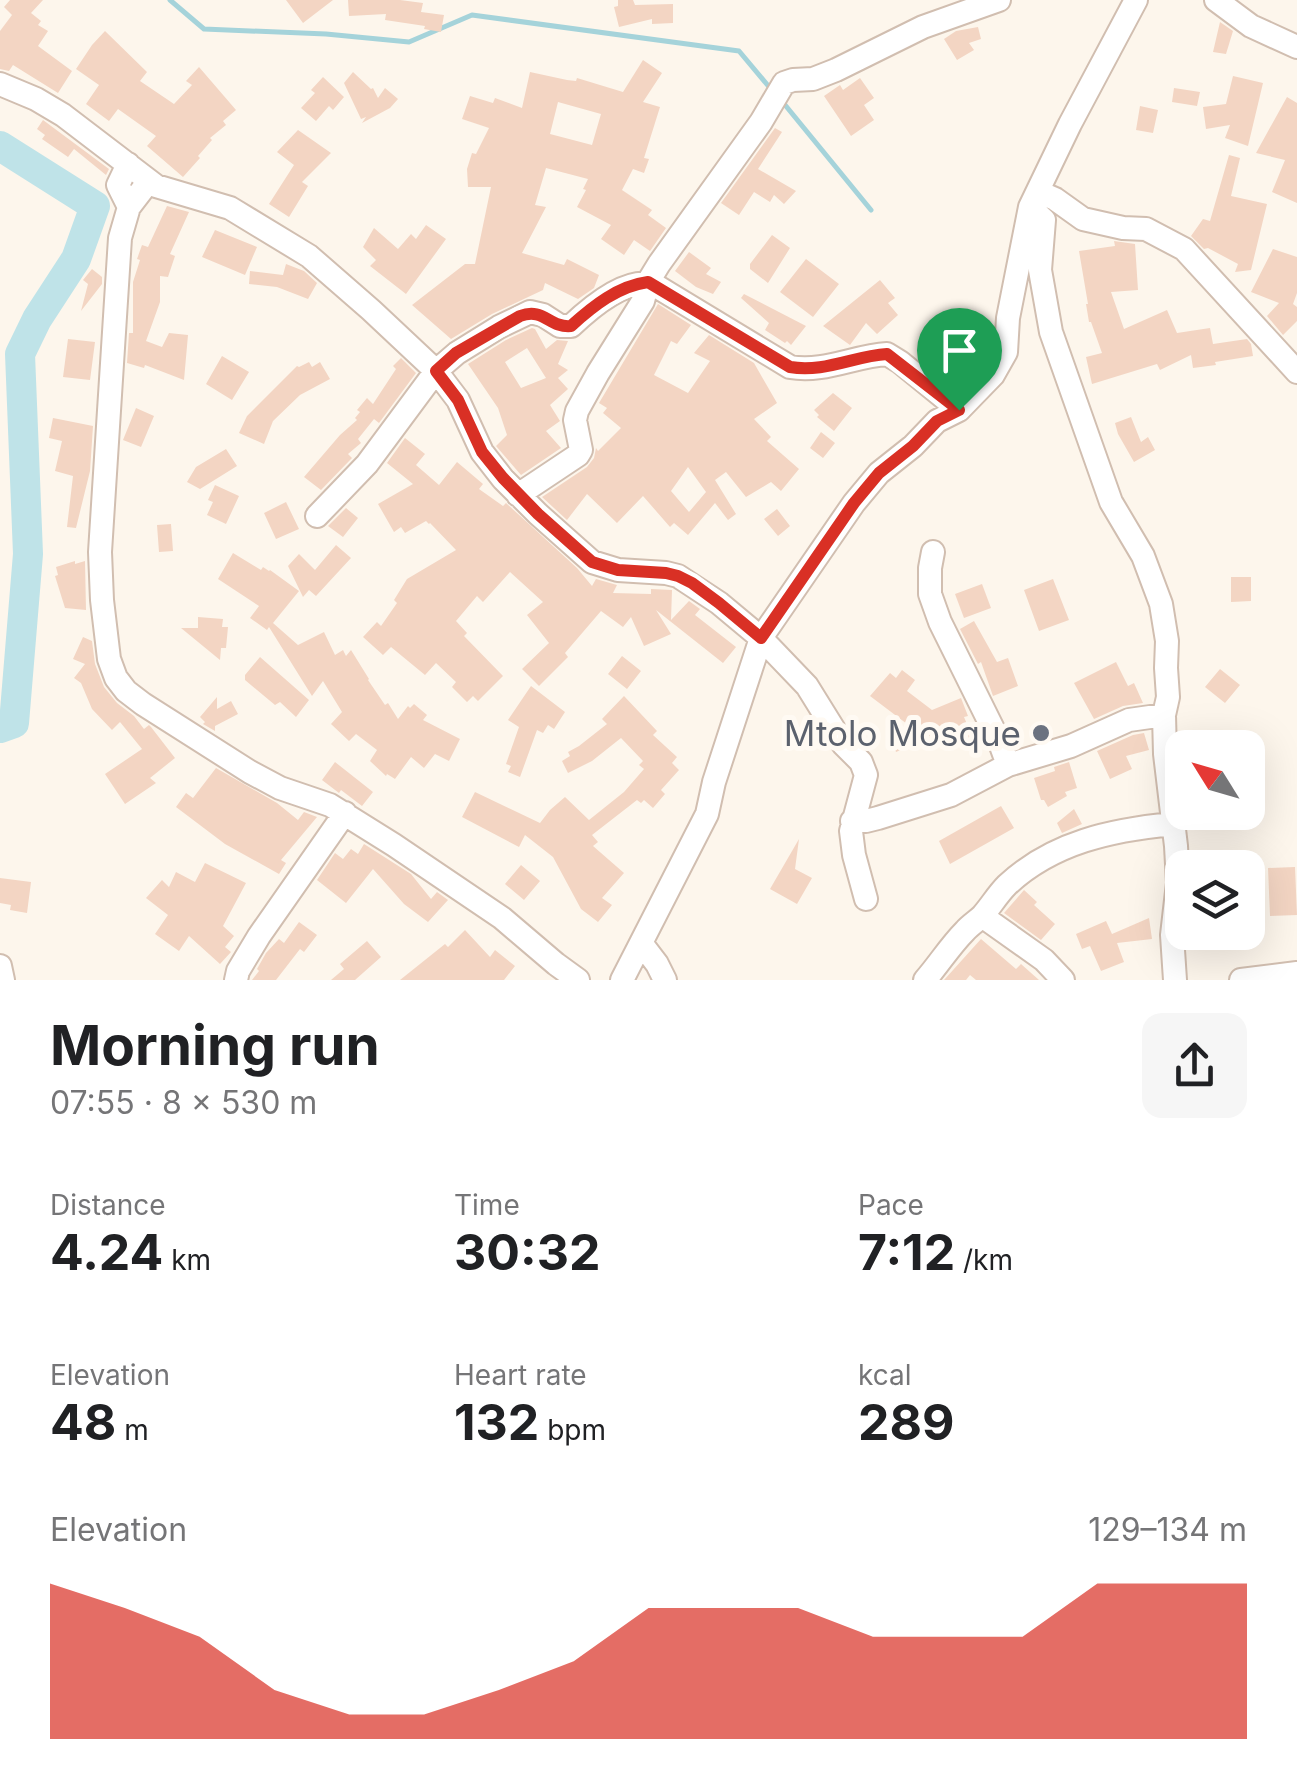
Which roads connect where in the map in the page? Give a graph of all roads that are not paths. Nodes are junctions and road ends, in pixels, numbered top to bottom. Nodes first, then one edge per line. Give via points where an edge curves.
1 (999, 0) edge
2 (1136, 0) edge
3 (1216, 0) edge
4 (1297, 47) edge
5 (0, 84) edge
6 (128, 164) junction
7 (149, 181) junction
8 (1034, 199) junction
9 (130, 207) junction
10 (648, 282) junction
11 (436, 371) junction
12 (1297, 372) edge
13 (959, 410) junction
14 (518, 494) junction
15 (317, 516) dead end
16 (933, 552) dead end
17 (761, 638) junction
18 (1164, 714) junction
19 (1165, 754) edge
20 (1008, 765) junction
21 (346, 814) junction
22 (852, 821) junction
23 (1165, 825) edge
24 (1173, 830) edge
25 (866, 899) dead end
26 (982, 916) junction
27 (642, 943) junction
28 (0, 966) edge
29 (1297, 973) edge
30 (624, 979) edge
31 (3, 980) edge
32 (236, 980) edge
33 (578, 980) edge
34 (664, 980) edge
35 (926, 980) edge
36 (1062, 980) edge
37 (1175, 980) edge
38 (1241, 980) edge

1 - 10 street via 813,79 784,83
2 - 8 street
3 - 4 street
5 - 6 street via 63,115
6 - 7 street
6 - 9 street via 118,184
7 - 9 street
7 - 11 street via 230,208 309,256
8 - 12 street via 1055,198 1083,220 1146,229 1184,249
8 - 13 street via 1006,352
8 - 18 street via 1044,220 1040,270 1051,332 1110,502 1161,604 1167,640
9 - 21 street via 117,266 102,504 109,660 126,690 170,722 280,788
10 - 11 street via 605,298 571,326 530,312 520,316
10 - 13 street via 790,367 821,368 887,354
10 - 14 street via 577,411 578,456
11 - 14 street via 482,452
11 - 15 street via 374,456
13 - 17 street via 879,473
14 - 17 street via 592,562 678,576
16 - 20 street via 930,594
17 - 22 street via 861,762 866,774
17 - 27 street via 707,814
18 - 19 street
18 - 20 street via 1129,720
20 - 22 street via 951,795
21 - 32 street via 259,936
21 - 33 street via 502,918
22 - 25 street
23 - 26 street via 1059,850 1014,879
24 - 37 street
26 - 35 street
26 - 36 street
27 - 30 street
27 - 34 street
28 - 31 street
29 - 38 street

